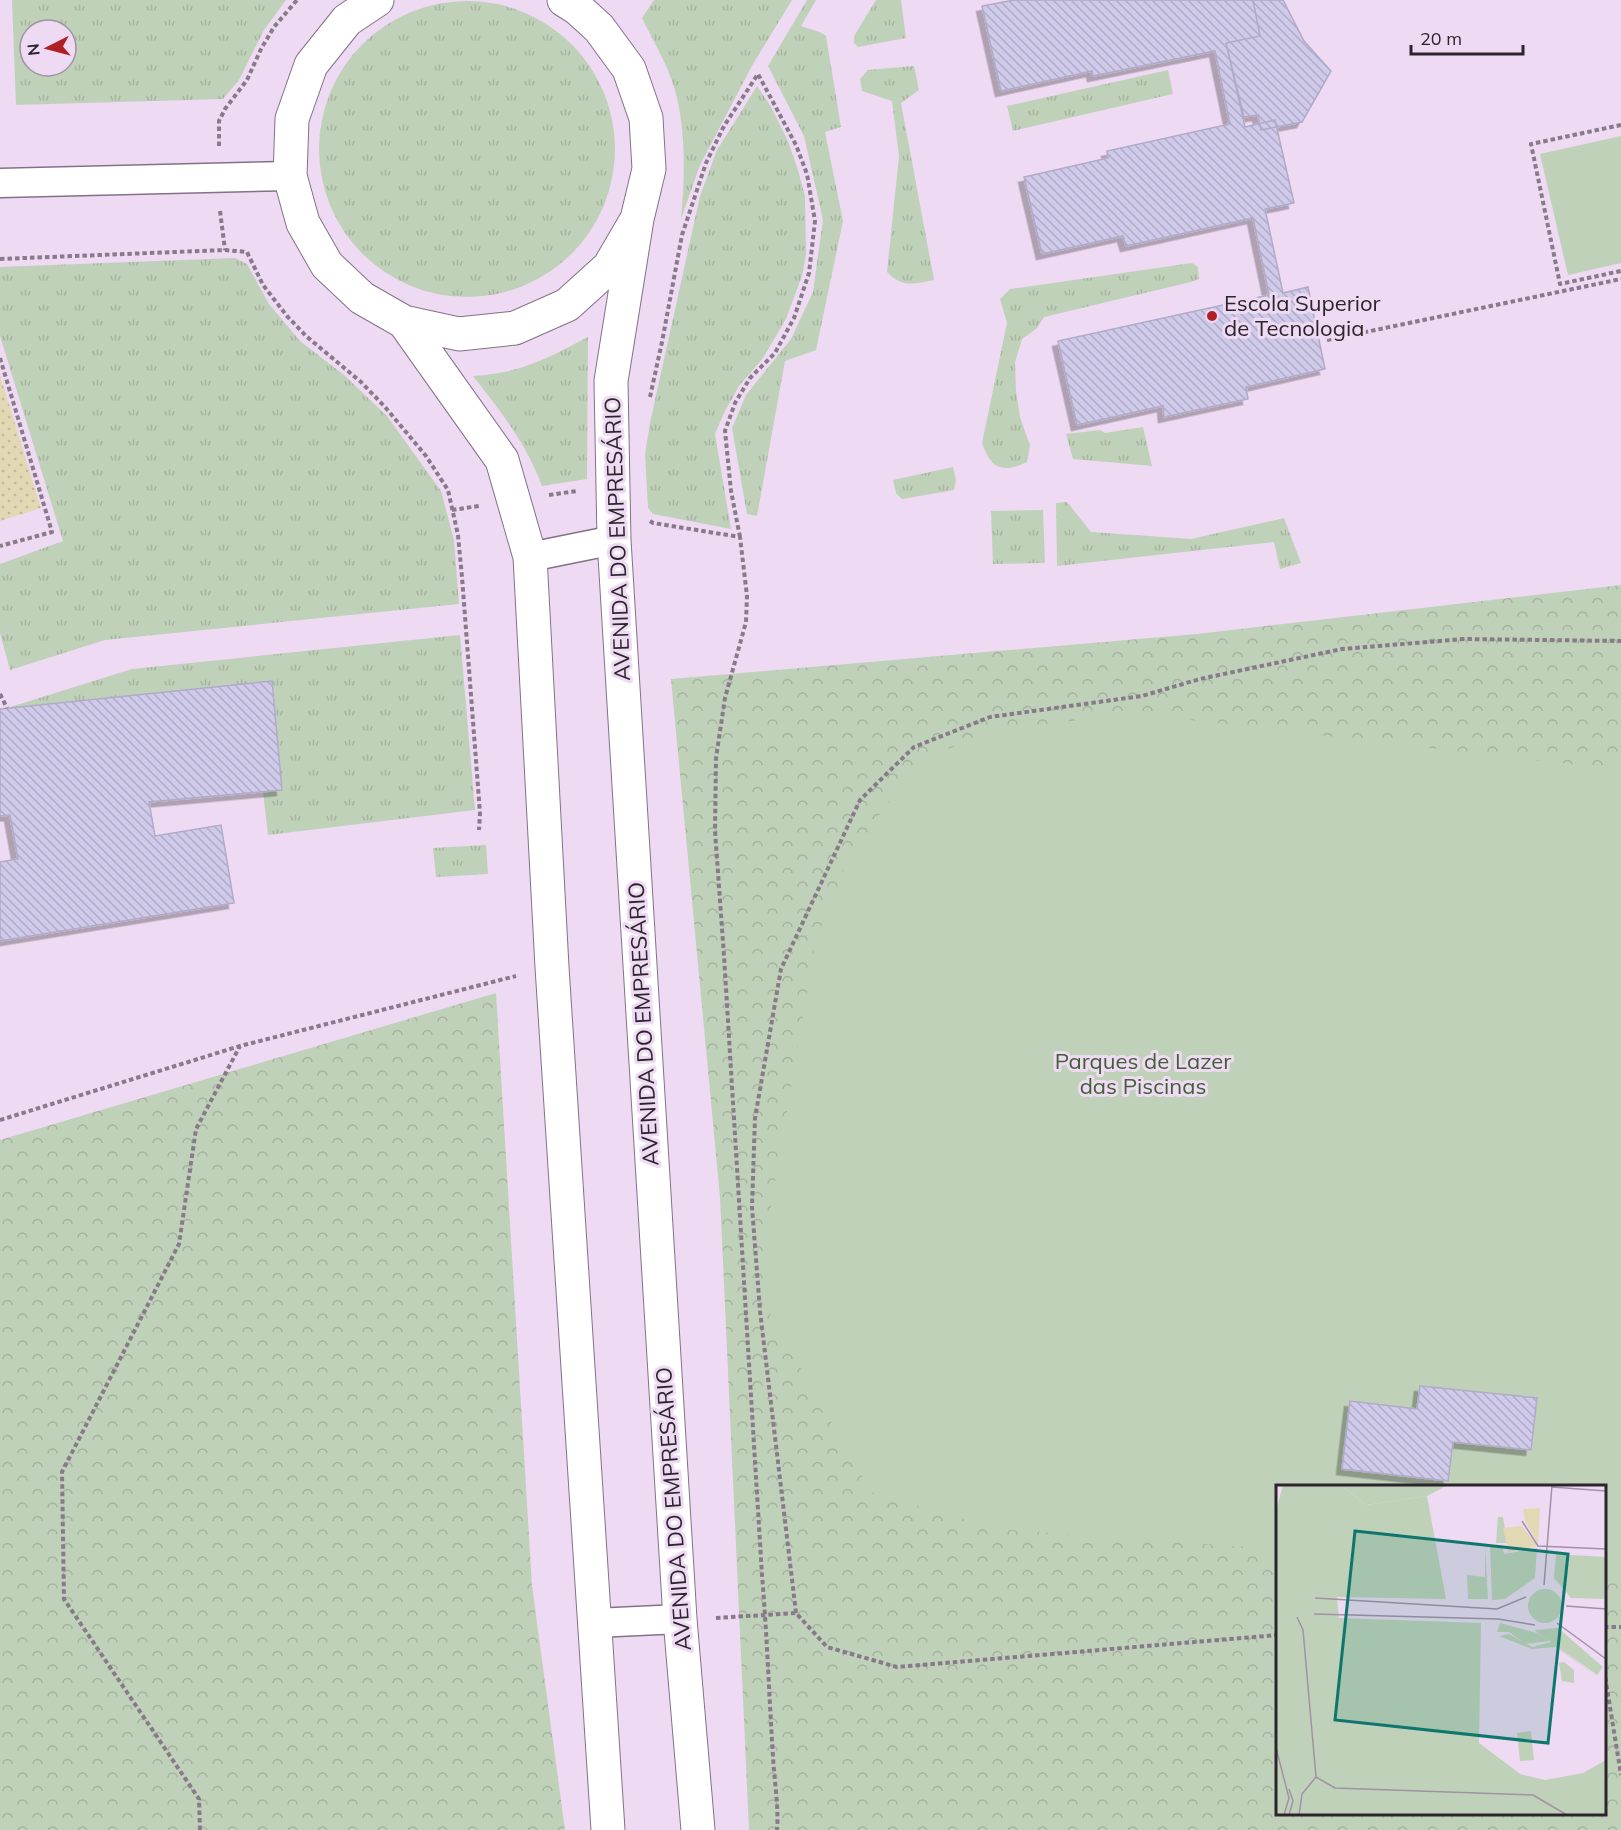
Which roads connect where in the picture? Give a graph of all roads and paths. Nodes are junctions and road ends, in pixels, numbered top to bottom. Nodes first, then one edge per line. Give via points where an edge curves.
1 (297, 0) edge
2 (377, 0) edge
3 (564, 0) edge
4 (603, 14) edge
5 (1621, 125) edge
6 (219, 138) dead end
7 (290, 176) junction
8 (0, 183) edge
9 (220, 210) dead end
10 (637, 219) junction
11 (225, 250) junction
12 (0, 259) edge
13 (1621, 271) edge
14 (1621, 279) edge
15 (404, 322) junction
16 (1327, 340) dead end
17 (0, 358) edge
18 (649, 399) dead end
19 (581, 490) dead end
20 (543, 496) dead end
21 (483, 505) dead end
22 (452, 510) junction
23 (646, 518) dead end
24 (740, 537) junction
25 (614, 540) junction
26 (0, 546) edge
27 (530, 557) junction
28 (1621, 640) edge
29 (0, 694) edge
30 (7, 708) dead end
31 (479, 830) dead end
32 (552, 967) junction
33 (240, 1046) junction
34 (0, 1120) edge
35 (796, 1613) junction
36 (765, 1615) junction
37 (680, 1619) junction
38 (595, 1623) junction
39 (1276, 1635) edge
40 (1606, 1677) edge
41 (1621, 1775) edge
42 (200, 1830) edge
43 (608, 1830) edge
44 (698, 1830) edge
45 (777, 1830) edge

1 - 6 path via 274,27 247,81 225,108 219,121
2 - 7 street via 347,20 311,66 292,119
3 - 4 street via 577,8
4 - 10 street via 629,69 646,118 649,169
5 - 13 path via 1531,144 1560,284
7 - 8 street
7 - 15 street via 303,223 327,265 362,298
9 - 11 path
10 - 15 street via 609,267 575,298 515,328 459,334
10 - 25 street, AVENIDA DO EMPRESÁRIO via 611,381
11 - 12 path
11 - 22 path via 247,252 263,285 287,316 385,407 426,456 448,490
14 - 16 path
15 - 27 street via 502,460
17 - 26 path via 52,532
18 - 24 path via 682,235 706,163 724,126 758,74 796,145 807,174 815,221 809,273 794,318 775,353 750,378 724,431
19 - 20 path
21 - 22 path
22 - 31 path via 462,577
23 - 24 path via 653,523
24 - 36 path via 746,622 736,652 716,758 715,831
25 - 27 street
25 - 37 street, AVENIDA DO EMPRESÁRIO
27 - 32 street
28 - 35 path via 1464,639 1342,649 1142,696 990,717 914,747 860,800 781,969 754,1118 752,1208 760,1311
29 - 30 path
32 - 33 path
32 - 38 street
33 - 34 path
33 - 42 path via 196,1129 179,1244 63,1472 64,1599 199,1799
35 - 36 path
35 - 39 path via 827,1647 897,1667
36 - 37 path
36 - 45 path
37 - 38 street
37 - 44 street, AVENIDA DO EMPRESÁRIO
38 - 43 street
40 - 41 path

